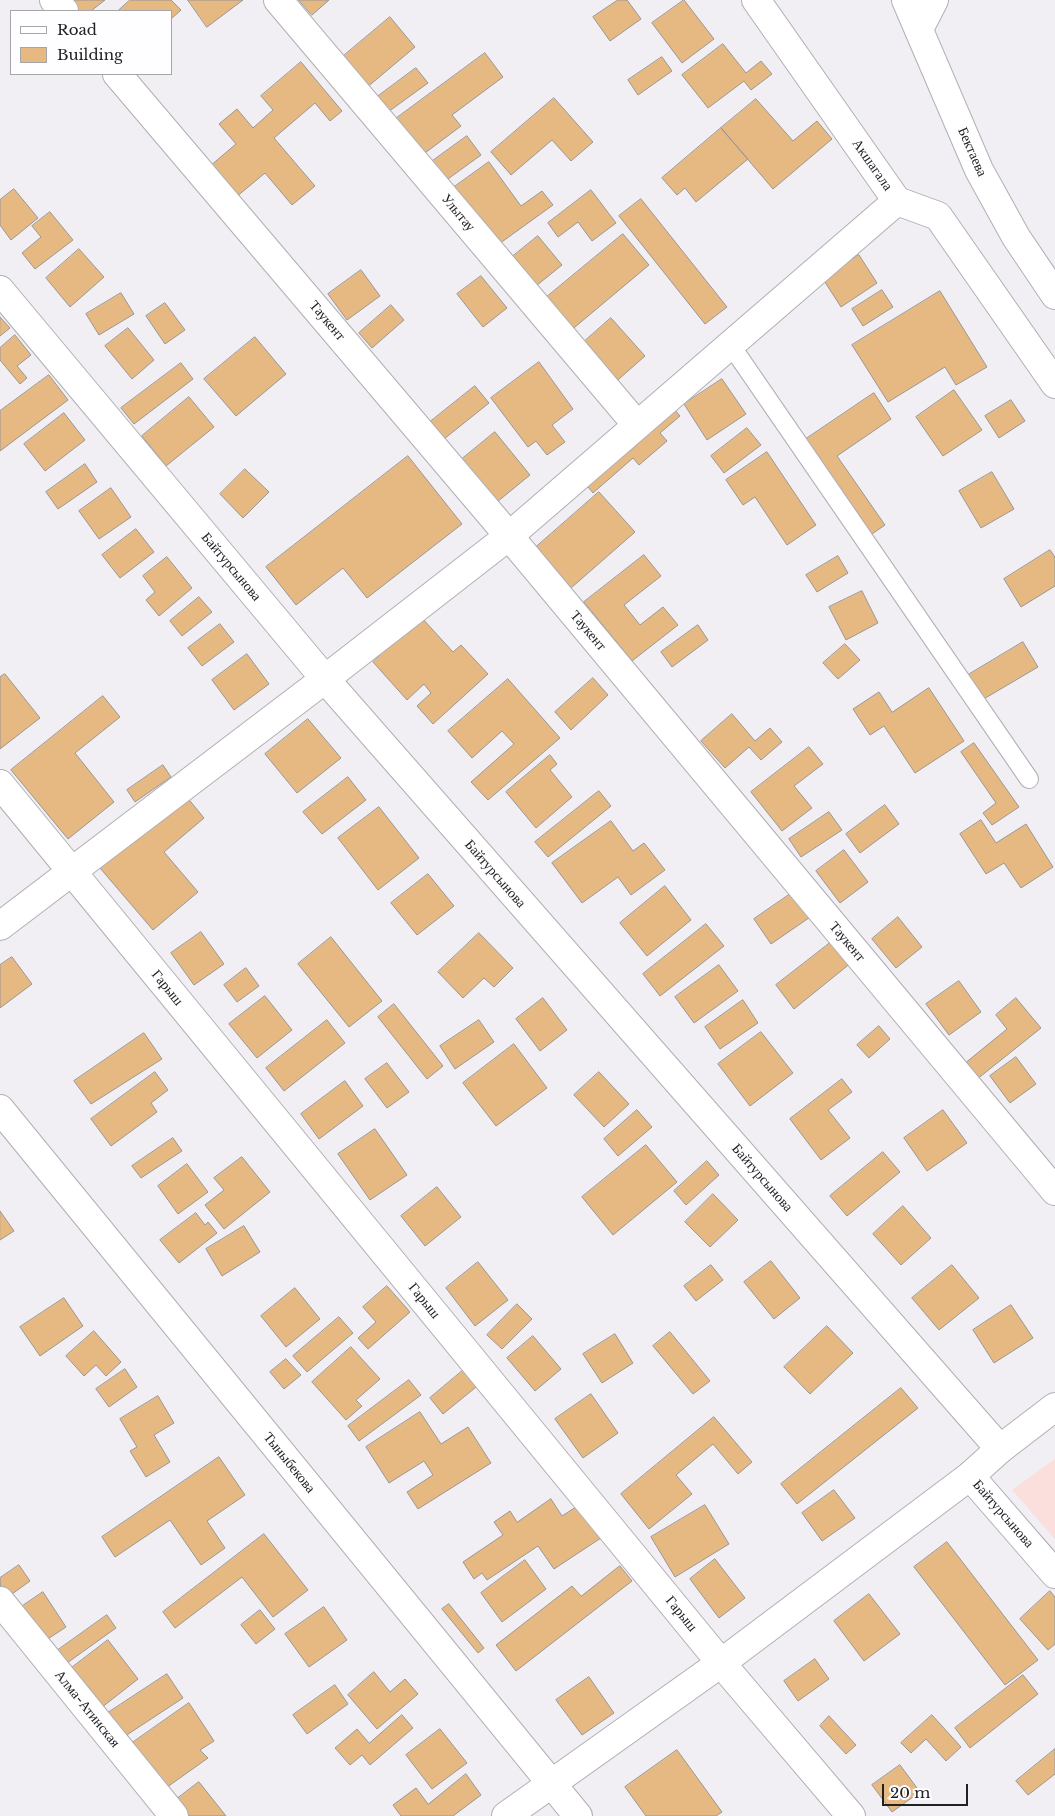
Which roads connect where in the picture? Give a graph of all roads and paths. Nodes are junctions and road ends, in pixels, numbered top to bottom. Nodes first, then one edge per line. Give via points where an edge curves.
1 (54, 0) edge
2 (278, 0) edge
3 (756, 0) edge
4 (906, 0) edge
5 (934, 0) edge
6 (63, 10) edge
7 (919, 29) junction
8 (118, 75) edge
9 (897, 201) junction
10 (0, 290) edge
11 (1055, 295) edge
12 (730, 344) junction
13 (1055, 384) edge
14 (637, 425) junction
15 (509, 536) junction
16 (325, 680) junction
17 (1029, 779) dead end
18 (0, 784) edge
19 (72, 871) junction
20 (0, 926) edge
21 (0, 1109) edge
22 (1055, 1191) edge
23 (1055, 1407) edge
24 (1000, 1449) junction
25 (970, 1476) junction
26 (1055, 1574) edge
27 (0, 1601) edge
28 (721, 1663) junction
29 (552, 1786) junction
30 (174, 1816) edge
31 (506, 1816) edge
32 (578, 1816) edge
33 (851, 1816) edge

1 - 6 street
2 - 14 street, Улытау
3 - 9 street, Акшагала
4 - 7 street, Бектаева
5 - 7 street
7 - 11 street, Бектаева via 980,170 1016,237
8 - 15 street, Таукент
9 - 12 street
9 - 13 street, Акшагала via 938,216
10 - 16 street, Байтурсынова
12 - 14 street
12 - 17 lane
14 - 15 street
15 - 16 street
15 - 22 street, Таукент
16 - 19 street
16 - 24 street, Байтурсынова
18 - 19 street, Гарыш
19 - 20 street
19 - 28 street, Гарыш
21 - 29 street, Тыныбекова
23 - 24 street
24 - 25 street
25 - 26 street, Байтурсынова
25 - 28 street
27 - 30 street, Алма-Атинская
28 - 29 street
28 - 33 street, Гарыш
29 - 31 street
29 - 32 street, Тыныбекова

